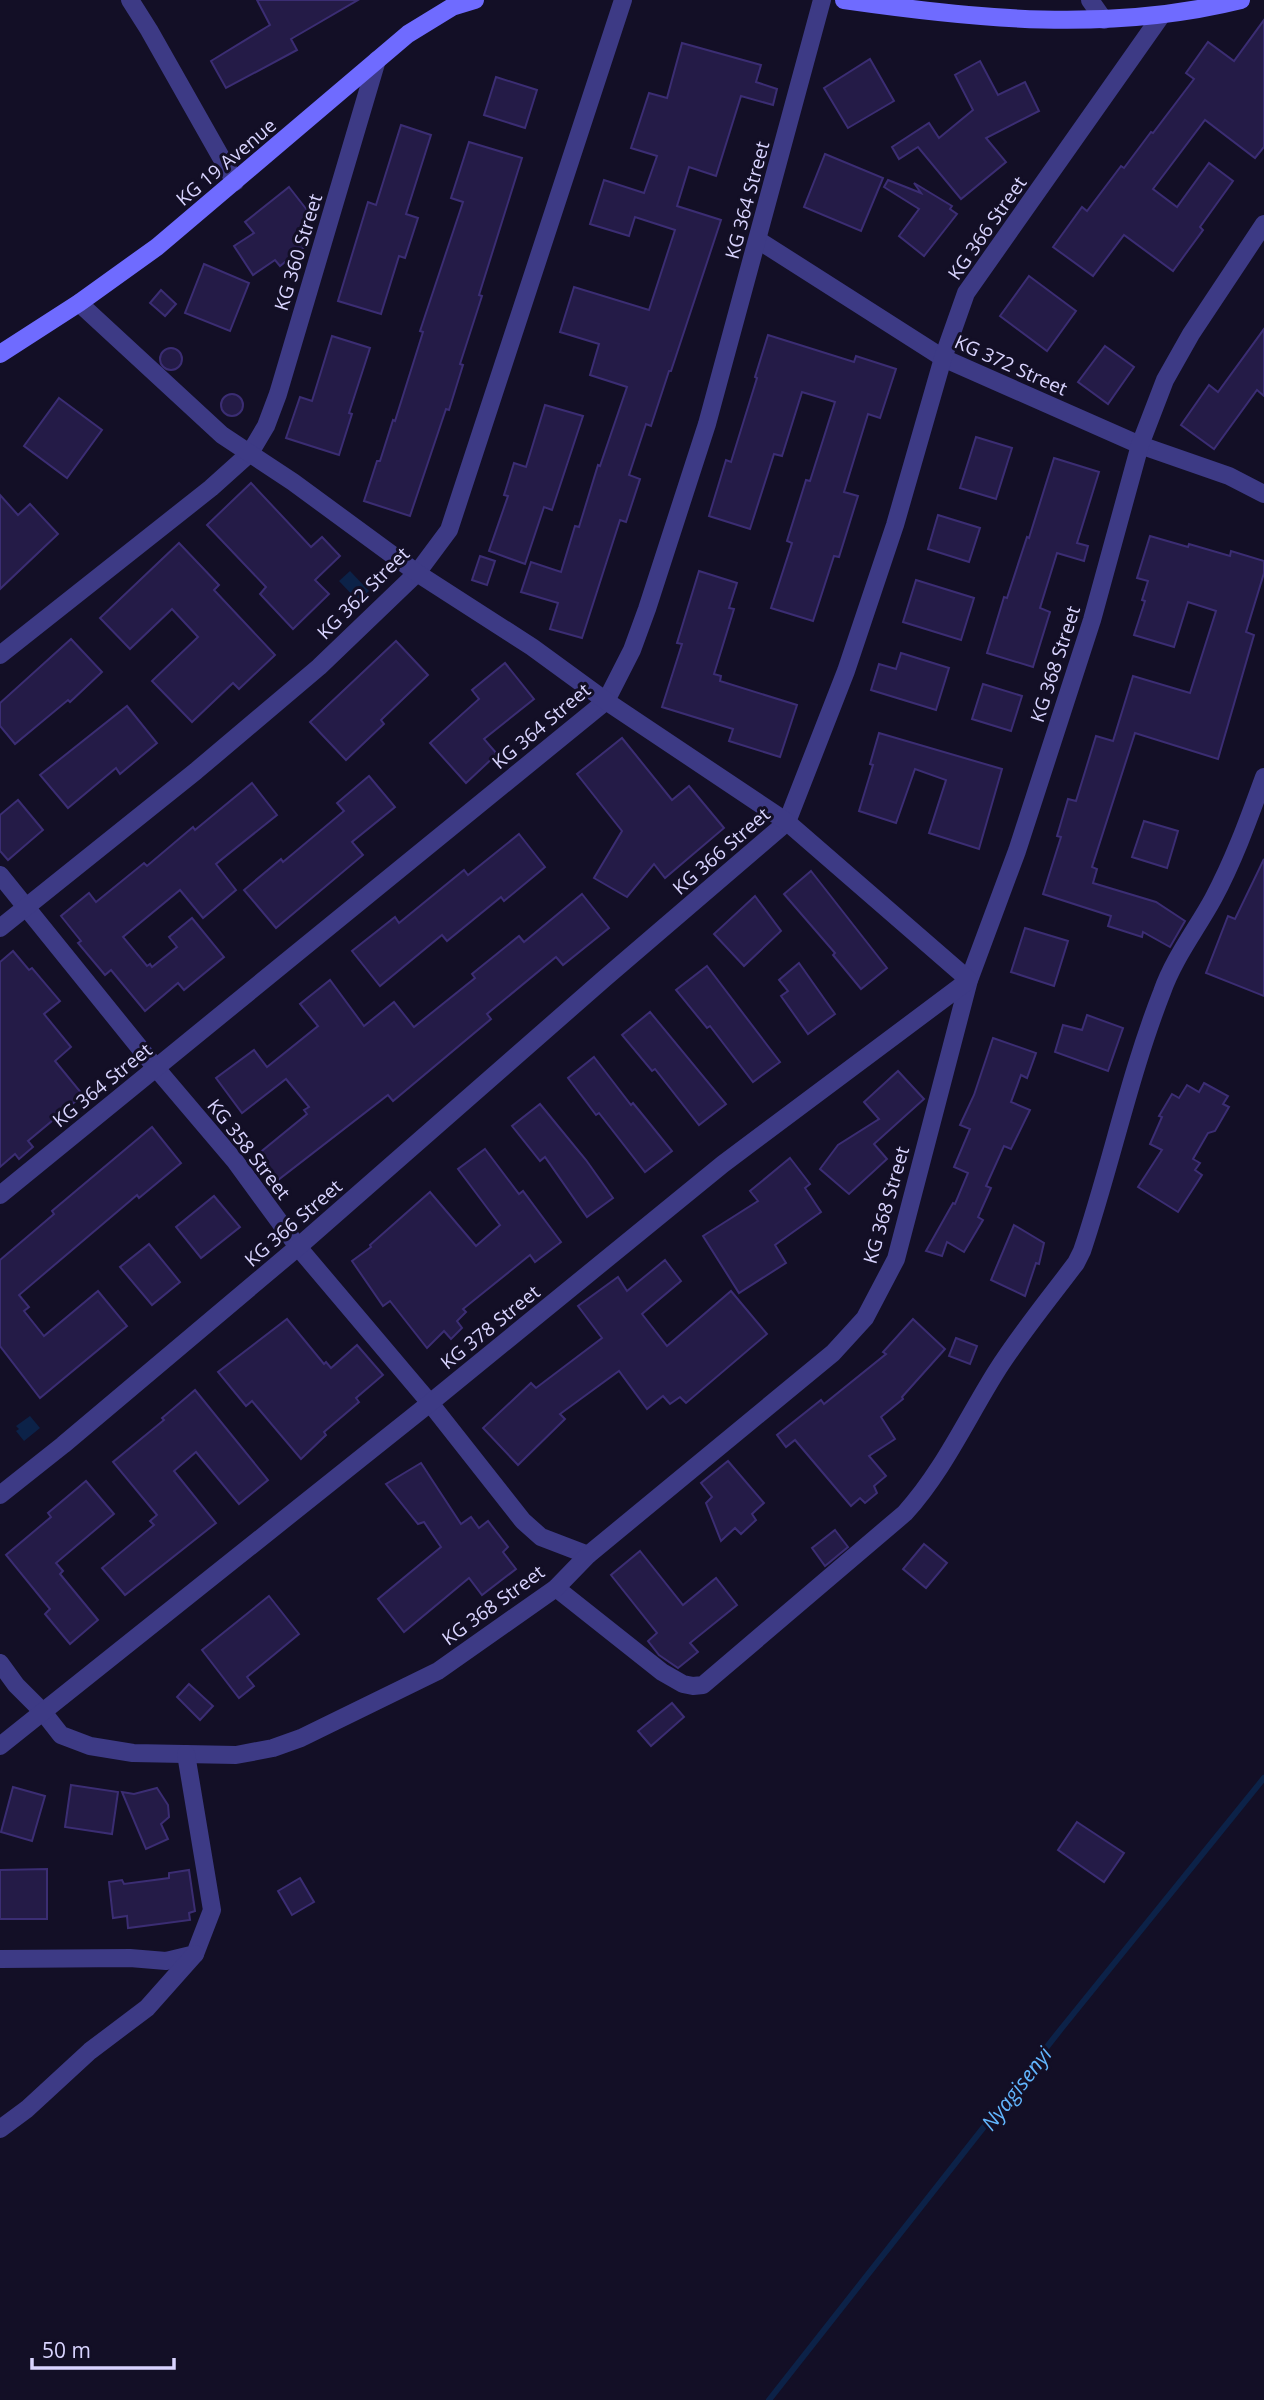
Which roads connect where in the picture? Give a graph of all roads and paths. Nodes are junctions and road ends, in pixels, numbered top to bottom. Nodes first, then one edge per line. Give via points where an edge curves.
1 (130, 0) edge
2 (475, 0) edge
3 (623, 0) edge
4 (822, 0) edge
5 (844, 0) edge
6 (1090, 0) edge
7 (1241, 0) edge
8 (450, 3) edge
9 (1161, 16) junction
10 (1104, 20) junction
11 (377, 60) junction
12 (235, 182) junction
13 (1264, 224) edge
14 (758, 240) junction
15 (79, 303) junction
16 (0, 354) edge
17 (943, 358) junction
18 (1140, 445) junction
19 (250, 453) junction
20 (1264, 494) edge
21 (417, 573) junction
22 (0, 655) edge
23 (606, 701) junction
24 (1264, 777) edge
25 (787, 822) junction
26 (0, 875) edge
27 (27, 906) junction
28 (0, 928) edge
29 (969, 980) junction
30 (156, 1068) junction
31 (0, 1195) edge
32 (298, 1247) junction
33 (430, 1403) junction
34 (0, 1495) edge
35 (588, 1555) junction
36 (556, 1588) junction
37 (0, 1663) edge
38 (43, 1712) junction
39 (0, 1746) edge
40 (186, 1754) junction
41 (195, 1954) junction
42 (0, 1959) edge
43 (0, 2129) edge

1 - 12 street
2 - 8 main road, KG 19 Avenue
3 - 21 street, KG 362 Street via 449,530
4 - 14 street, KG 364 Street
5 - 10 main road via 1014,19
6 - 10 street
7 - 9 main road
8 - 11 main road, KG 19 Avenue
9 - 10 main road
9 - 17 street, KG 366 Street via 966,293
11 - 12 main road, KG 19 Avenue
11 - 19 street, KG 360 Street via 278,394
12 - 15 main road, KG 19 Avenue via 157,247
13 - 18 street, KG 368 Street via 1191,334 1166,380
14 - 17 street, KG 372 Street
14 - 23 street, KG 364 Street via 707,424 647,609
15 - 16 main road, KG 19 Avenue
15 - 19 street via 222,435
17 - 18 street, KG 372 Street
17 - 25 street, KG 366 Street via 855,647
18 - 20 street, KG 372 Street via 1229,476
18 - 29 street, KG 368 Street via 1088,633 1017,851
19 - 21 street
19 - 22 street, KG 360 Street
21 - 23 street
21 - 27 street, KG 362 Street via 319,667
23 - 25 street
23 - 30 street, KG 364 Street
24 - 36 street via 1224,875 1163,989 1082,1251 998,1370 917,1500 703,1685 683,1684 662,1672
25 - 29 street
25 - 32 street, KG 366 Street
26 - 27 street, KG 358 Street
27 - 28 street, KG 362 Street
27 - 30 street, KG 358 Street
29 - 33 street, KG 378 Street via 723,1164
29 - 35 street, KG 368 Street via 896,1259 865,1318 833,1353
30 - 31 street, KG 364 Street
30 - 32 street, KG 358 Street via 235,1161
32 - 33 street, KG 358 Street
32 - 34 street, KG 366 Street
33 - 35 street, KG 358 Street via 523,1521 541,1537
33 - 38 street, KG 378 Street
35 - 36 street, KG 368 Street
36 - 40 street, KG 368 Street via 438,1671 301,1738 236,1755
37 - 38 street, KG 368 Street
38 - 39 street, KG 378 Street
38 - 40 street, KG 368 Street via 61,1735 90,1746
40 - 41 street via 212,1910
41 - 42 street via 166,1961
41 - 43 street via 147,2008

